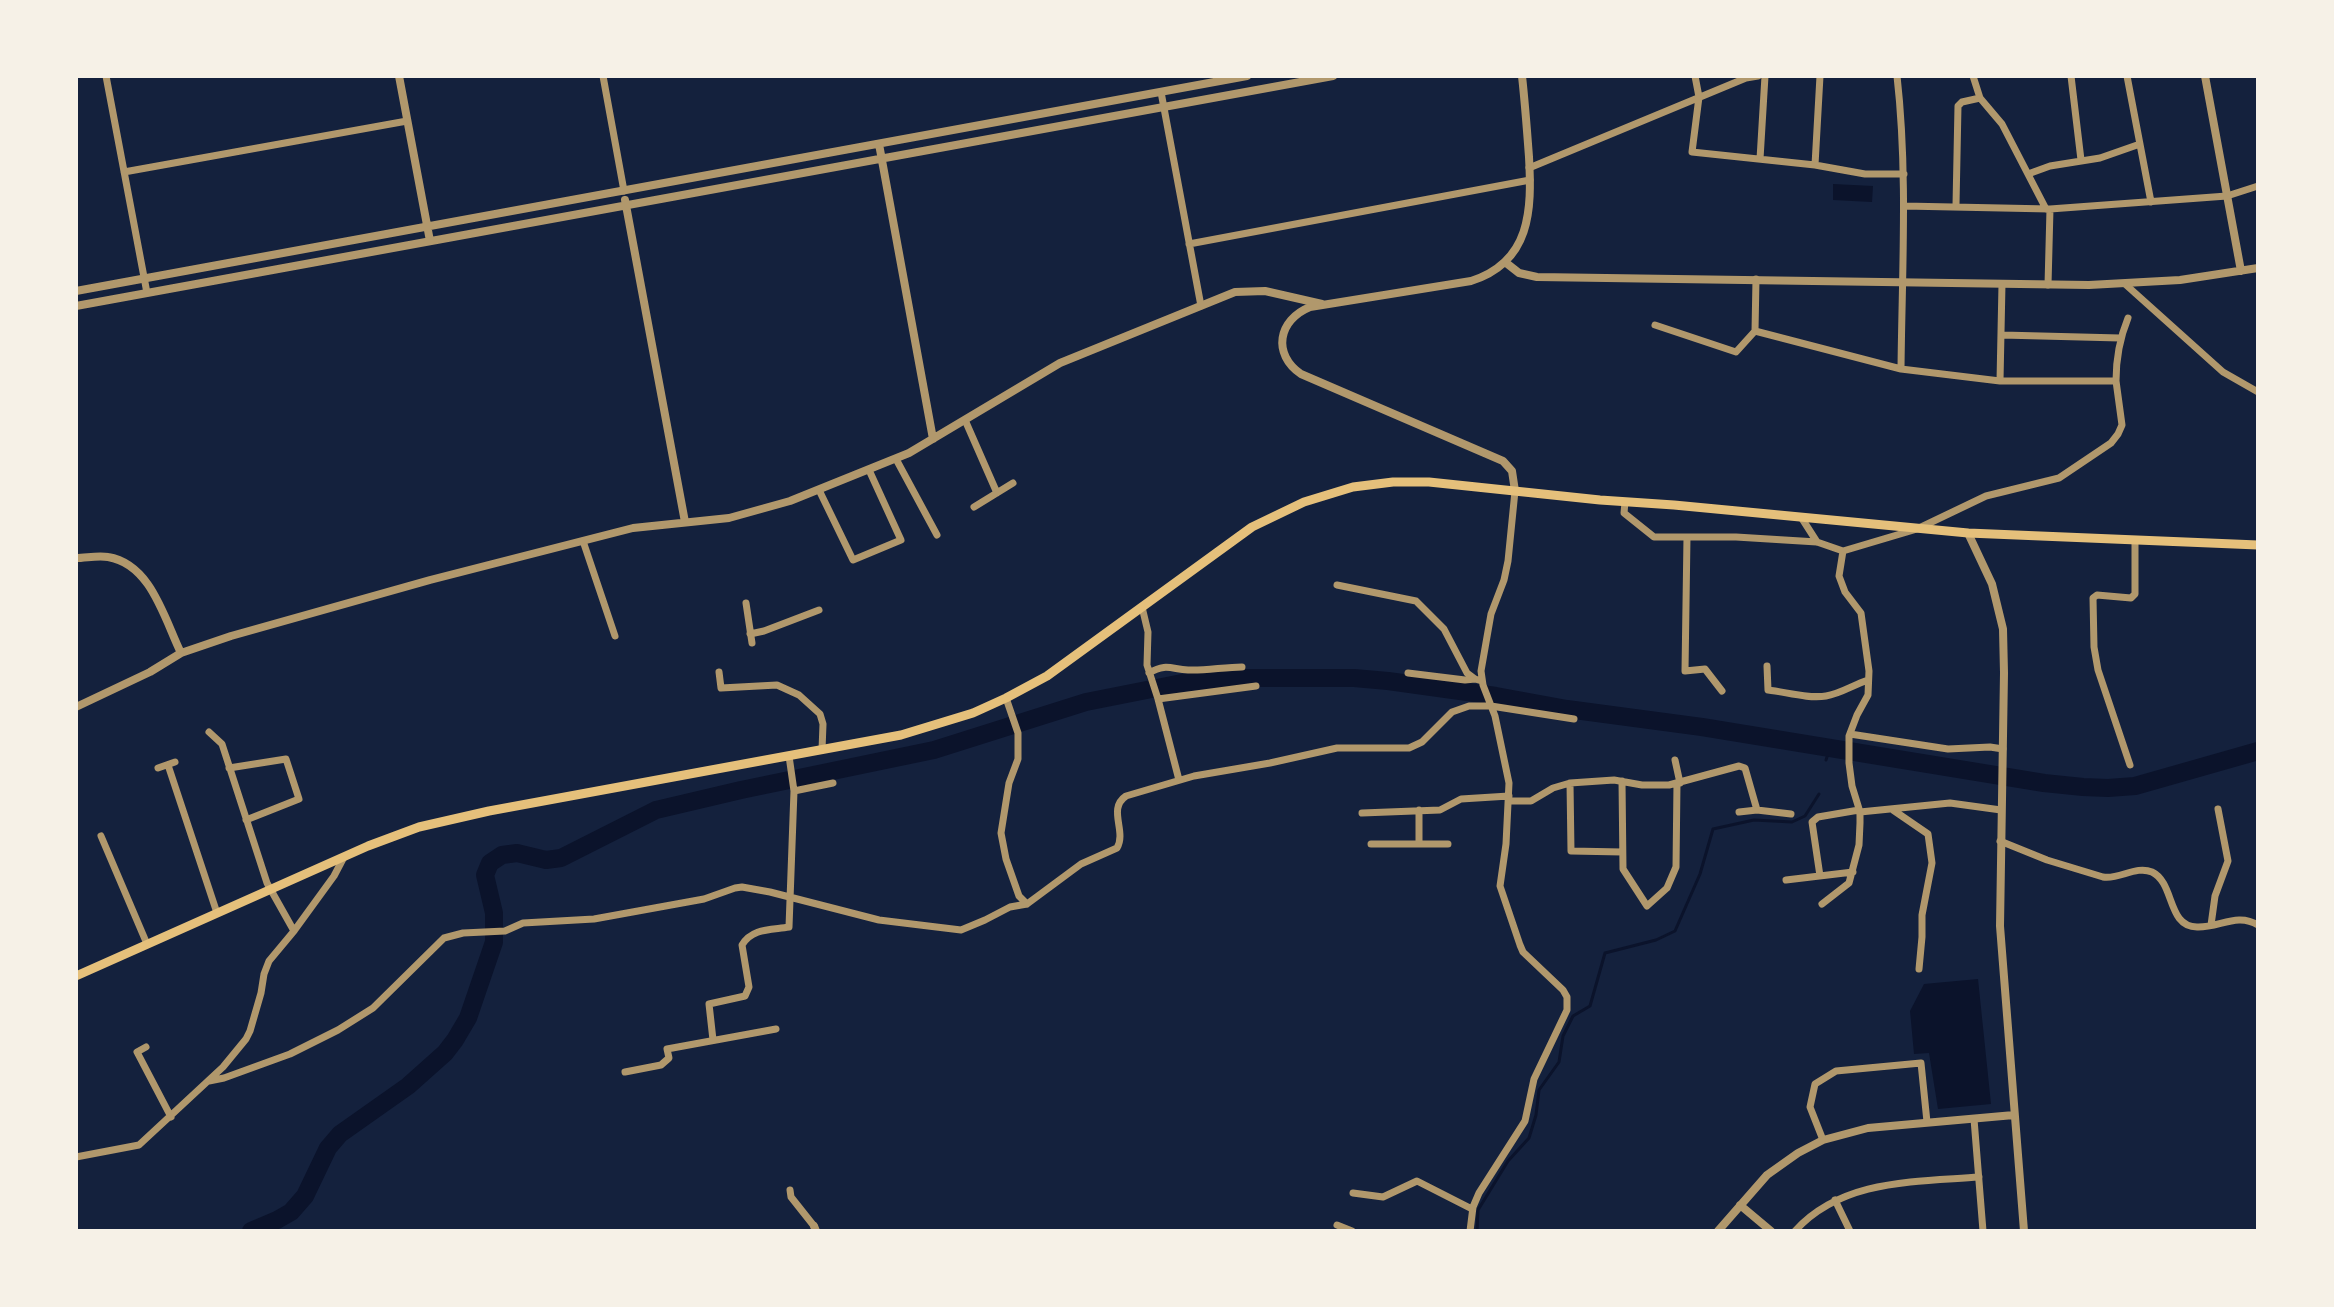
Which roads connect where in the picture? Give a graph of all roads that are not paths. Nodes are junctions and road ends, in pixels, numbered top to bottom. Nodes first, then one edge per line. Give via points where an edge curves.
1 (106, 76) edge
2 (399, 76) edge
3 (603, 76) edge
4 (1247, 76) edge
5 (1333, 76) edge
6 (1522, 76) edge
7 (1695, 76) edge
8 (1758, 76) edge
9 (1765, 76) edge
10 (1820, 76) edge
11 (1897, 76) edge
12 (1973, 76) edge
13 (2071, 76) edge
14 (2127, 76) edge
15 (2205, 76) edge
16 (1161, 92) junction
17 (1699, 97) junction
18 (1980, 98) junction
19 (1164, 107) junction
20 (407, 121) junction
21 (879, 144) junction
22 (2140, 144) junction
23 (882, 158) junction
24 (1760, 159) junction
25 (2081, 160) junction
26 (1815, 165) junction
27 (1529, 168) junction
28 (124, 172) junction
29 (1904, 174) junction
30 (2028, 174) junction
31 (1530, 180) junction
32 (2258, 186) edge
33 (624, 191) junction
34 (2227, 196) junction
35 (2151, 202) junction
36 (626, 205) junction
37 (1956, 205) junction
38 (1904, 206) junction
39 (2048, 209) junction
40 (427, 227) junction
41 (430, 241) junction
42 (1189, 244) junction
43 (1505, 262) junction
44 (2258, 268) edge
45 (2241, 271) junction
46 (144, 279) junction
47 (1756, 279) junction
48 (1902, 282) junction
49 (2002, 284) junction
50 (2125, 284) junction
51 (2048, 285) junction
52 (76, 291) edge
53 (147, 293) junction
54 (1322, 304) junction
55 (76, 306) edge
56 (1201, 306) junction
57 (2128, 318) dead end
58 (1655, 325) dead end
59 (1755, 331) junction
60 (2002, 335) junction
61 (2120, 338) junction
62 (1901, 369) junction
63 (2000, 381) junction
64 (2116, 381) junction
65 (2258, 392) edge
66 (965, 420) junction
67 (933, 439) junction
68 (896, 459) junction
69 (869, 470) junction
70 (1013, 483) dead end
71 (819, 490) junction
72 (1515, 491) junction
73 (997, 493) junction
74 (1625, 502) junction
75 (974, 507) dead end
76 (1801, 517) junction
77 (685, 522) junction
78 (1917, 529) junction
79 (1968, 533) junction
80 (937, 535) dead end
81 (1687, 537) junction
82 (2135, 540) junction
83 (583, 541) junction
84 (1817, 542) junction
85 (2258, 545) edge
86 (1843, 551) junction
87 (76, 558) edge
88 (1337, 585) dead end
89 (746, 603) dead end
90 (1142, 607) junction
91 (819, 610) dead end
92 (750, 634) junction
93 (615, 636) dead end
94 (752, 643) dead end
95 (181, 653) junction
96 (1767, 666) dead end
97 (1242, 667) dead end
98 (719, 672) dead end
99 (1408, 673) dead end
100 (1150, 675) junction
101 (1868, 680) junction
102 (1480, 682) junction
103 (1256, 686) dead end
104 (1722, 691) dead end
105 (1158, 697) junction
106 (1006, 698) junction
107 (1490, 705) junction
108 (76, 707) edge
109 (1574, 719) dead end
110 (209, 732) dead end
111 (1850, 735) junction
112 (2003, 749) junction
113 (822, 750) junction
114 (789, 756) junction
115 (1675, 760) dead end
116 (2130, 765) dead end
117 (158, 768) dead end
118 (229, 768) junction
119 (1179, 780) junction
120 (1622, 781) junction
121 (833, 783) dead end
122 (1570, 783) junction
123 (1678, 783) junction
124 (794, 790) junction
125 (1509, 799) junction
126 (2218, 809) dead end
127 (1419, 810) junction
128 (1757, 810) junction
129 (1893, 810) junction
130 (2001, 810) junction
131 (1860, 811) junction
132 (1739, 812) dead end
133 (1362, 813) dead end
134 (1791, 814) dead end
135 (246, 820) junction
136 (101, 836) dead end
137 (2000, 841) junction
138 (1419, 843) junction
139 (1371, 844) dead end
140 (1448, 844) dead end
141 (1622, 852) junction
142 (344, 857) junction
143 (1853, 872) junction
144 (1820, 876) junction
145 (1786, 880) dead end
146 (270, 890) junction
147 (791, 897) junction
148 (1027, 904) junction
149 (1822, 904) dead end
150 (217, 913) junction
151 (2211, 925) junction
152 (2258, 925) edge
153 (294, 931) junction
154 (147, 944) junction
155 (1919, 969) dead end
156 (76, 976) edge
157 (776, 1029) dead end
158 (713, 1040) junction
159 (146, 1047) dead end
160 (625, 1072) dead end
161 (209, 1081) junction
162 (2014, 1115) junction
163 (171, 1117) junction
164 (1974, 1119) junction
165 (1927, 1122) junction
166 (1823, 1140) junction
167 (76, 1157) edge
168 (1979, 1177) junction
169 (790, 1190) dead end
170 (1353, 1193) dead end
171 (1835, 1200) junction
172 (1740, 1205) junction
173 (1472, 1209) junction
174 (1337, 1225) dead end
175 (815, 1229) edge
176 (1352, 1231) edge
177 (1470, 1231) edge
178 (1718, 1231) edge
179 (1771, 1231) edge
180 (1795, 1231) edge
181 (1850, 1231) edge
182 (1983, 1231) edge
183 (2024, 1231) edge

1 - 28 street
2 - 20 street
3 - 33 street
4 - 16 street
5 - 19 street
6 - 27 street
7 - 17 street
8 - 17 street
9 - 24 street
10 - 26 street
11 - 29 street
12 - 18 street
13 - 25 street
14 - 22 street
15 - 34 street
16 - 19 street
16 - 21 street
17 - 24 street via 1692,152
17 - 27 street
18 - 30 street via 2002,124
18 - 37 street via 1958,106
19 - 23 street
19 - 42 street
20 - 28 street
20 - 40 street
21 - 23 street
21 - 33 street
22 - 25 street
22 - 35 street
23 - 36 street
23 - 67 street
24 - 26 street
25 - 30 street
26 - 29 street
27 - 31 street
28 - 46 street
29 - 38 street
30 - 39 street
31 - 42 street
31 - 43 street via 1528,220
32 - 34 street
33 - 36 street
33 - 40 street
34 - 35 street
34 - 45 street
35 - 39 street
36 - 41 street
36 - 77 street
37 - 38 street
37 - 39 street
38 - 48 street
39 - 51 street
40 - 41 street
40 - 46 street
41 - 53 street
42 - 56 street
43 - 47 street via 1519,273 1537,277
43 - 54 street via 1471,281
44 - 45 street
45 - 50 street
46 - 52 street
46 - 53 street
47 - 48 street
47 - 59 street
48 - 49 street
48 - 62 street
49 - 51 street
49 - 60 street
50 - 51 street
50 - 65 street via 2223,372
53 - 55 street
54 - 56 street via 1253,290
54 - 72 street via 1300,311 1285,327 1283,349 1296,371 1503,461 1512,471
56 - 66 street via 1060,363
57 - 61 street
58 - 59 street via 1736,352
59 - 62 street
60 - 61 street
60 - 63 street
61 - 64 street
62 - 63 street
63 - 64 street
64 - 78 street via 2122,425 2111,443 2059,478 1986,496
66 - 67 street
66 - 73 street
67 - 68 street
68 - 69 street
68 - 80 street
69 - 71 street
69 - 71 street via 901,540 853,560
70 - 73 street
71 - 77 street via 729,518
72 - 74 main road
72 - 90 main road via 1415,481 1369,484 1320,496 1252,527
72 - 102 street via 1508,561 1491,614
73 - 75 street
74 - 76 main road
74 - 81 street via 1624,513 1654,537
76 - 78 main road
76 - 84 street
77 - 83 street
78 - 79 main road
78 - 86 street
79 - 82 main road
79 - 112 street via 2002,619
81 - 84 street
81 - 104 street via 1685,671 1705,669
82 - 85 main road
82 - 116 street via 2135,594 2093,598 2098,670
83 - 93 street
83 - 95 street via 367,597
84 - 86 street
86 - 101 street via 1839,576 1863,619
87 - 95 street via 107,557 129,564 150,587
88 - 102 street via 1416,601 1444,629 1467,673
89 - 92 street
90 - 100 street
90 - 106 main road
91 - 92 street
92 - 94 street
95 - 108 street
96 - 101 street via 1768,690 1781,692 1822,697
97 - 100 street via 1174,666 1157,668
98 - 113 street via 721,688 777,685 799,695 820,714
99 - 102 street
100 - 105 street
101 - 111 street via 1868,695
102 - 107 street
103 - 105 street
105 - 119 street
106 - 113 main road via 943,724
106 - 148 street via 1018,733 1018,759 1001,833 1019,896
107 - 109 street
107 - 119 street via 1452,712 1409,748 1337,748
107 - 125 street via 1503,749
110 - 118 street via 222,744
111 - 112 street via 1948,749
111 - 131 street via 1849,760
112 - 130 street
113 - 114 main road
114 - 124 street
114 - 142 main road via 440,821
115 - 123 street
117 - 150 street via 172,764
118 - 135 street
118 - 135 street via 286,759 299,799
119 - 148 street via 1121,799 1117,848 1081,864
120 - 122 street
120 - 123 street
120 - 141 street
121 - 124 street
122 - 125 street via 1531,801
122 - 141 street via 1571,851
123 - 128 street via 1743,766
123 - 141 street via 1676,867 1667,888 1647,906 1623,869
124 - 147 street
125 - 127 street via 1461,799 1440,810
125 - 173 street via 1502,892 1523,952 1563,990 1568,1006 1534,1079 1525,1121
126 - 151 street via 2228,861
127 - 133 street
127 - 138 street
128 - 132 street
128 - 134 street
129 - 130 street via 1950,803
129 - 131 street
129 - 155 street via 1928,834 1932,863
130 - 137 street
131 - 143 street
131 - 144 street via 1812,822
135 - 146 street
136 - 154 street
137 - 151 street via 2103,877 2141,869 2152,872 2164,881 2180,919 2196,928
137 - 162 street via 2001,947
138 - 139 street
138 - 140 street
142 - 146 main road
142 - 153 street
143 - 144 street
143 - 149 street via 1844,889
144 - 145 street
146 - 150 main road
146 - 153 street
147 - 148 street via 879,920 956,930
147 - 158 street via 789,927 752,932 742,945 749,987 745,996 709,1004
147 - 161 street via 735,888 638,912 523,923 505,931 444,938 373,1008 338,1030 290,1054
150 - 154 main road
151 - 152 street via 2237,919
153 - 161 street via 266,968 246,1039
154 - 156 main road
157 - 158 street
158 - 160 street via 667,1049 669,1058 661,1065
159 - 163 street via 137,1052
161 - 163 street
162 - 164 street
162 - 183 street
163 - 167 street via 139,1145
164 - 165 street
164 - 168 street
165 - 166 street via 1868,1128
165 - 166 street via 1921,1063 1836,1071 1815,1084 1810,1107
166 - 172 street via 1777,1167
168 - 171 street via 1881,1186
168 - 182 street
169 - 175 street
170 - 173 street via 1383,1197 1417,1181
171 - 180 street
171 - 181 street
172 - 178 street
172 - 179 street
173 - 177 street
174 - 176 street

